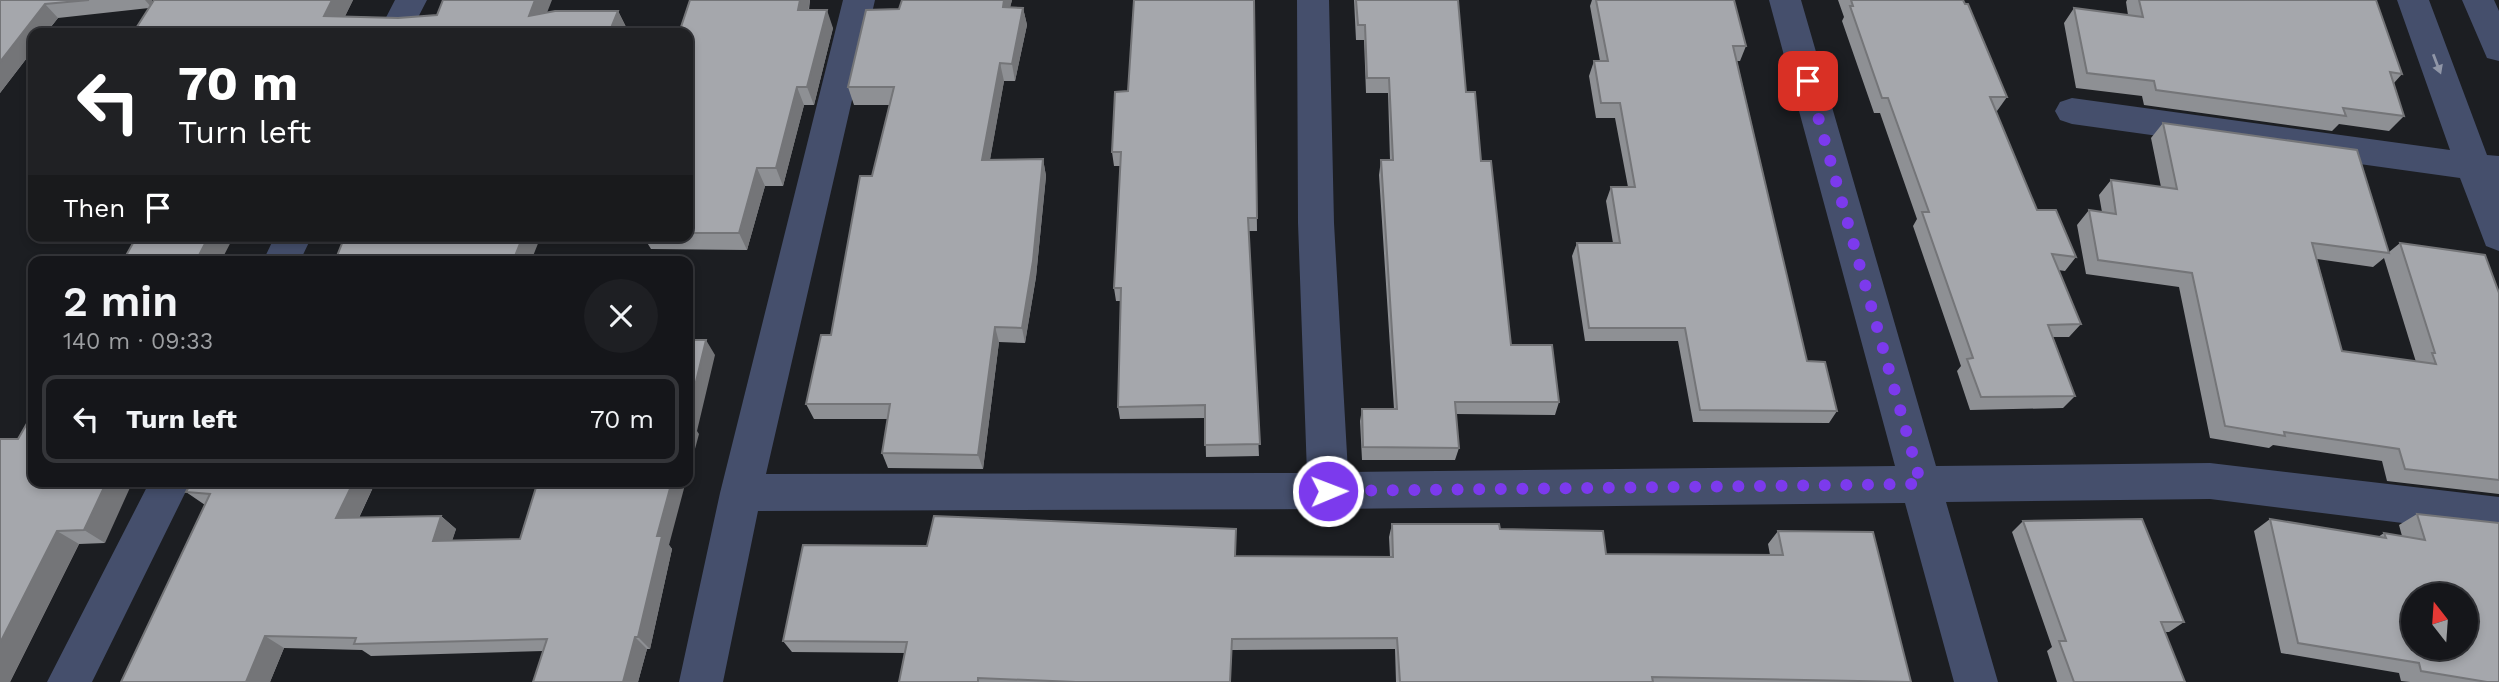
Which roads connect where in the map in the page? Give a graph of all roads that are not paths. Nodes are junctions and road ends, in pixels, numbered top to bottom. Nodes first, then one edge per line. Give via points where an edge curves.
1 (411, 0) edge
2 (859, 0) edge
3 (1313, 0) edge
4 (1786, 0) edge
5 (2413, 0) edge
6 (2478, 0) edge
7 (397, 28) edge
8 (2499, 50) edge
9 (2072, 111) dead end
10 (2487, 168) edge
11 (2499, 236) edge
12 (1921, 484) junction
13 (167, 487) edge
14 (1328, 491) junction
15 (741, 493) junction
16 (2499, 516) edge
17 (69, 682) edge
18 (701, 682) edge
19 (1976, 682) edge

1 - 7 street
2 - 15 street
3 - 14 street via 1316,223
4 - 12 street
5 -> 10 street
6 - 8 street
9 - 10 street
10 - 11 street
12 - 14 street
12 - 16 street via 2210,481
12 - 19 street
13 - 17 street
14 - 15 street
15 - 18 street

